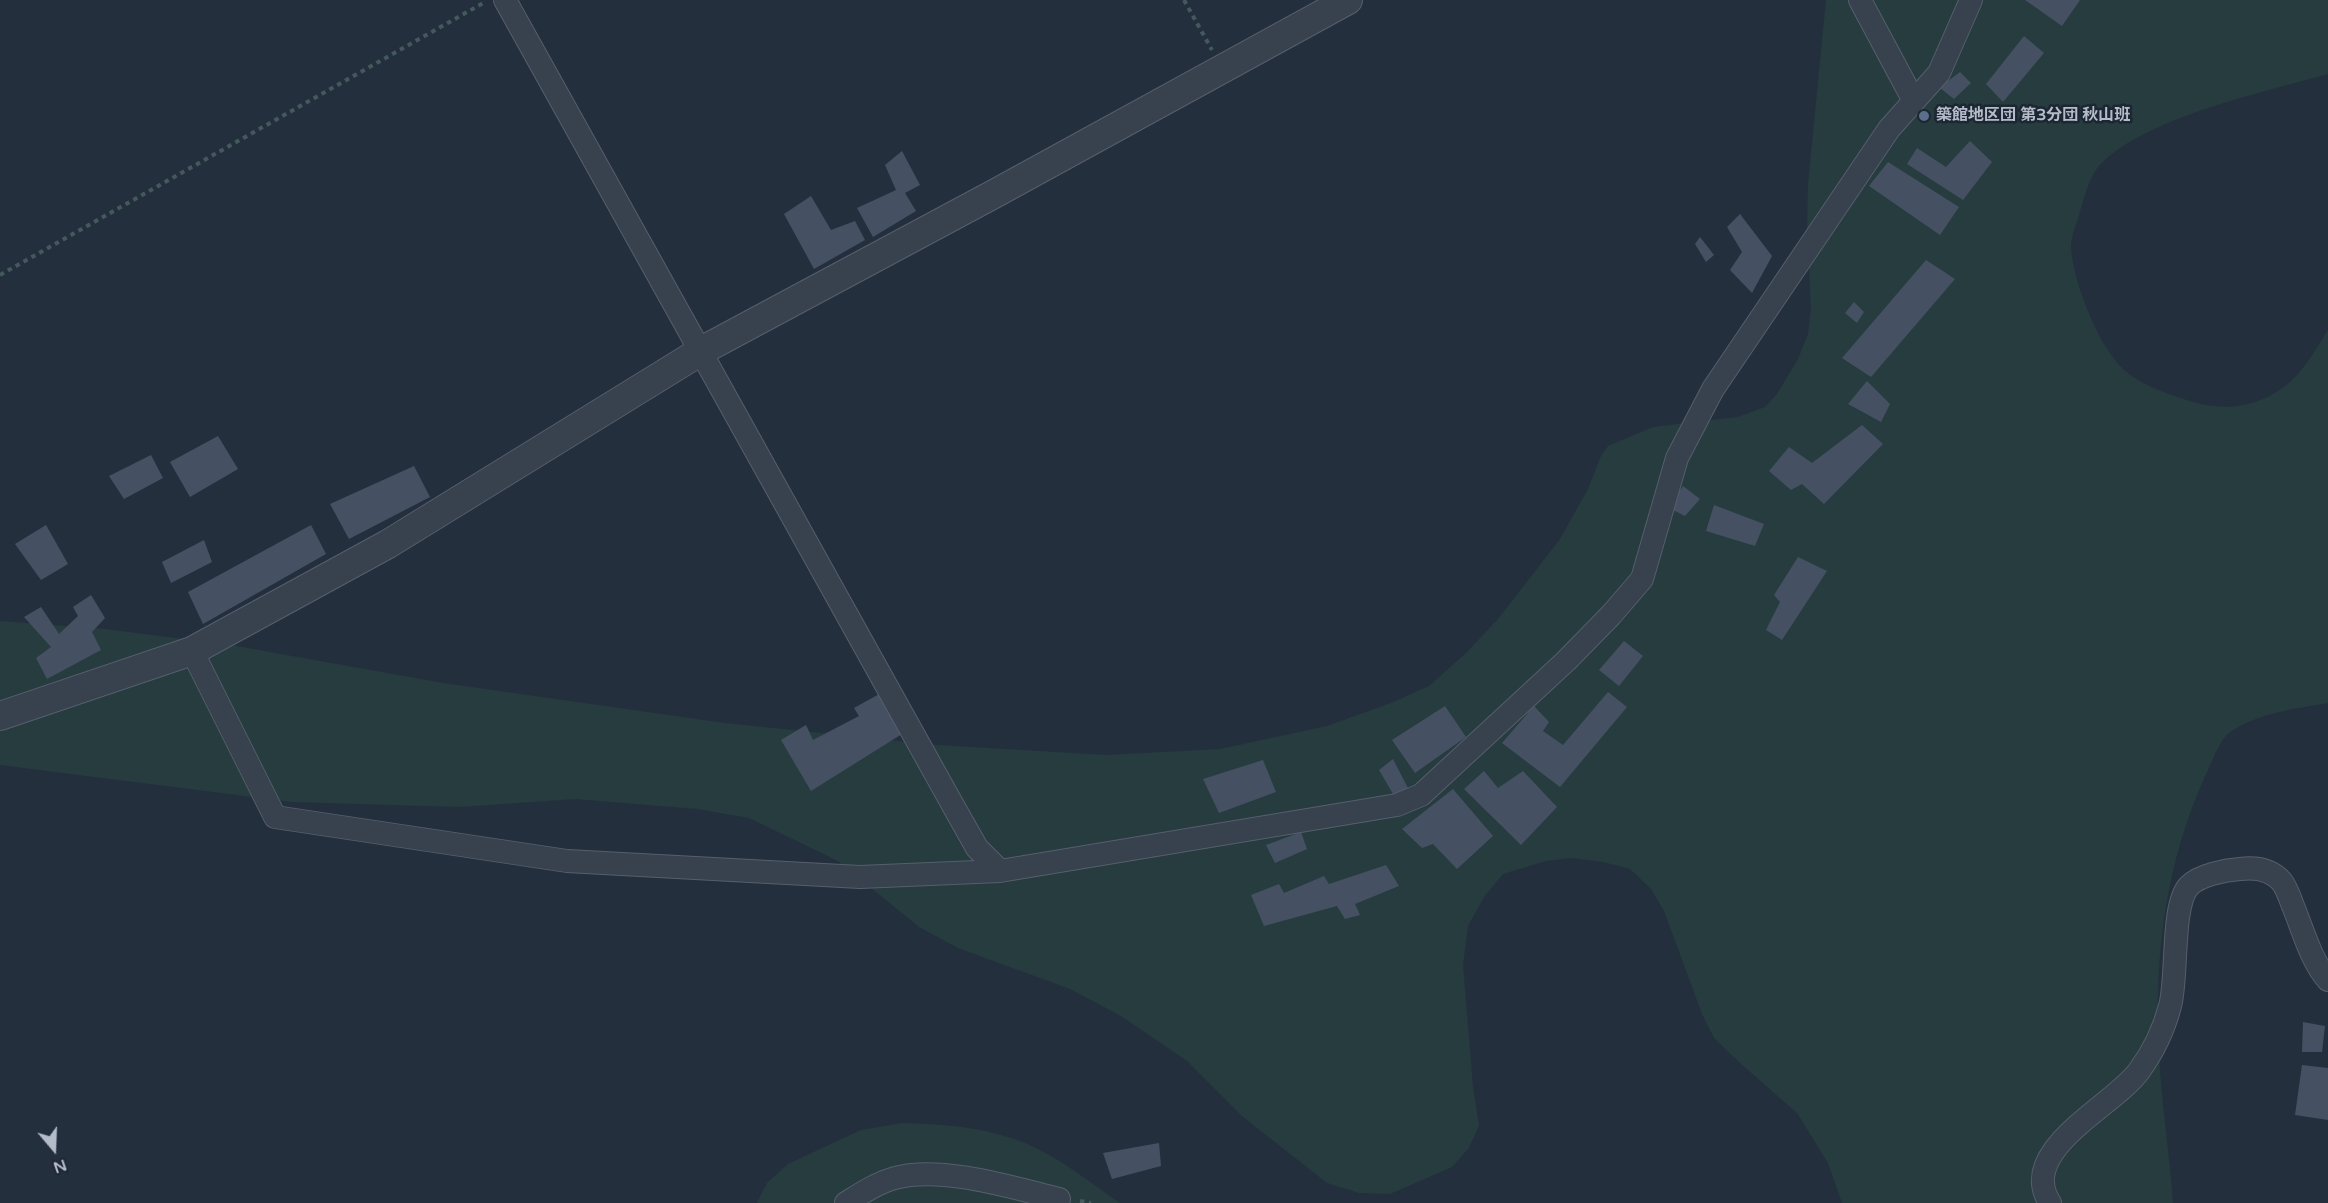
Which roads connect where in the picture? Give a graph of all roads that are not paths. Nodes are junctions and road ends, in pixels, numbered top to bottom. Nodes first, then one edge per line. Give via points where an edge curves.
1 (505, 0) edge
2 (1348, 0) edge
3 (1860, 0) edge
4 (1971, 0) edge
5 (1914, 101) junction
6 (701, 351) junction
7 (192, 651) junction
8 (0, 716) edge
9 (1000, 871) junction
10 (2328, 980) edge
11 (1059, 1199) dead end
12 (846, 1203) edge
13 (2050, 1203) edge

1 - 6 street
2 - 6 street
3 - 5 street
4 - 5 street via 1939,73
5 - 9 street via 1889,129 1713,389 1677,458 1642,579 1566,661 1421,795 1397,805
6 - 7 street via 387,544
6 - 9 street via 977,848
7 - 8 street
7 - 9 street via 274,817 567,861 860,877
10 - 13 street via 2286,889 2272,873 2258,868 2238,869 2199,879 2189,886 2180,904 2174,986 2149,1058 2134,1078 2053,1151 2042,1184
11 - 12 street via 952,1176 915,1174 877,1184

